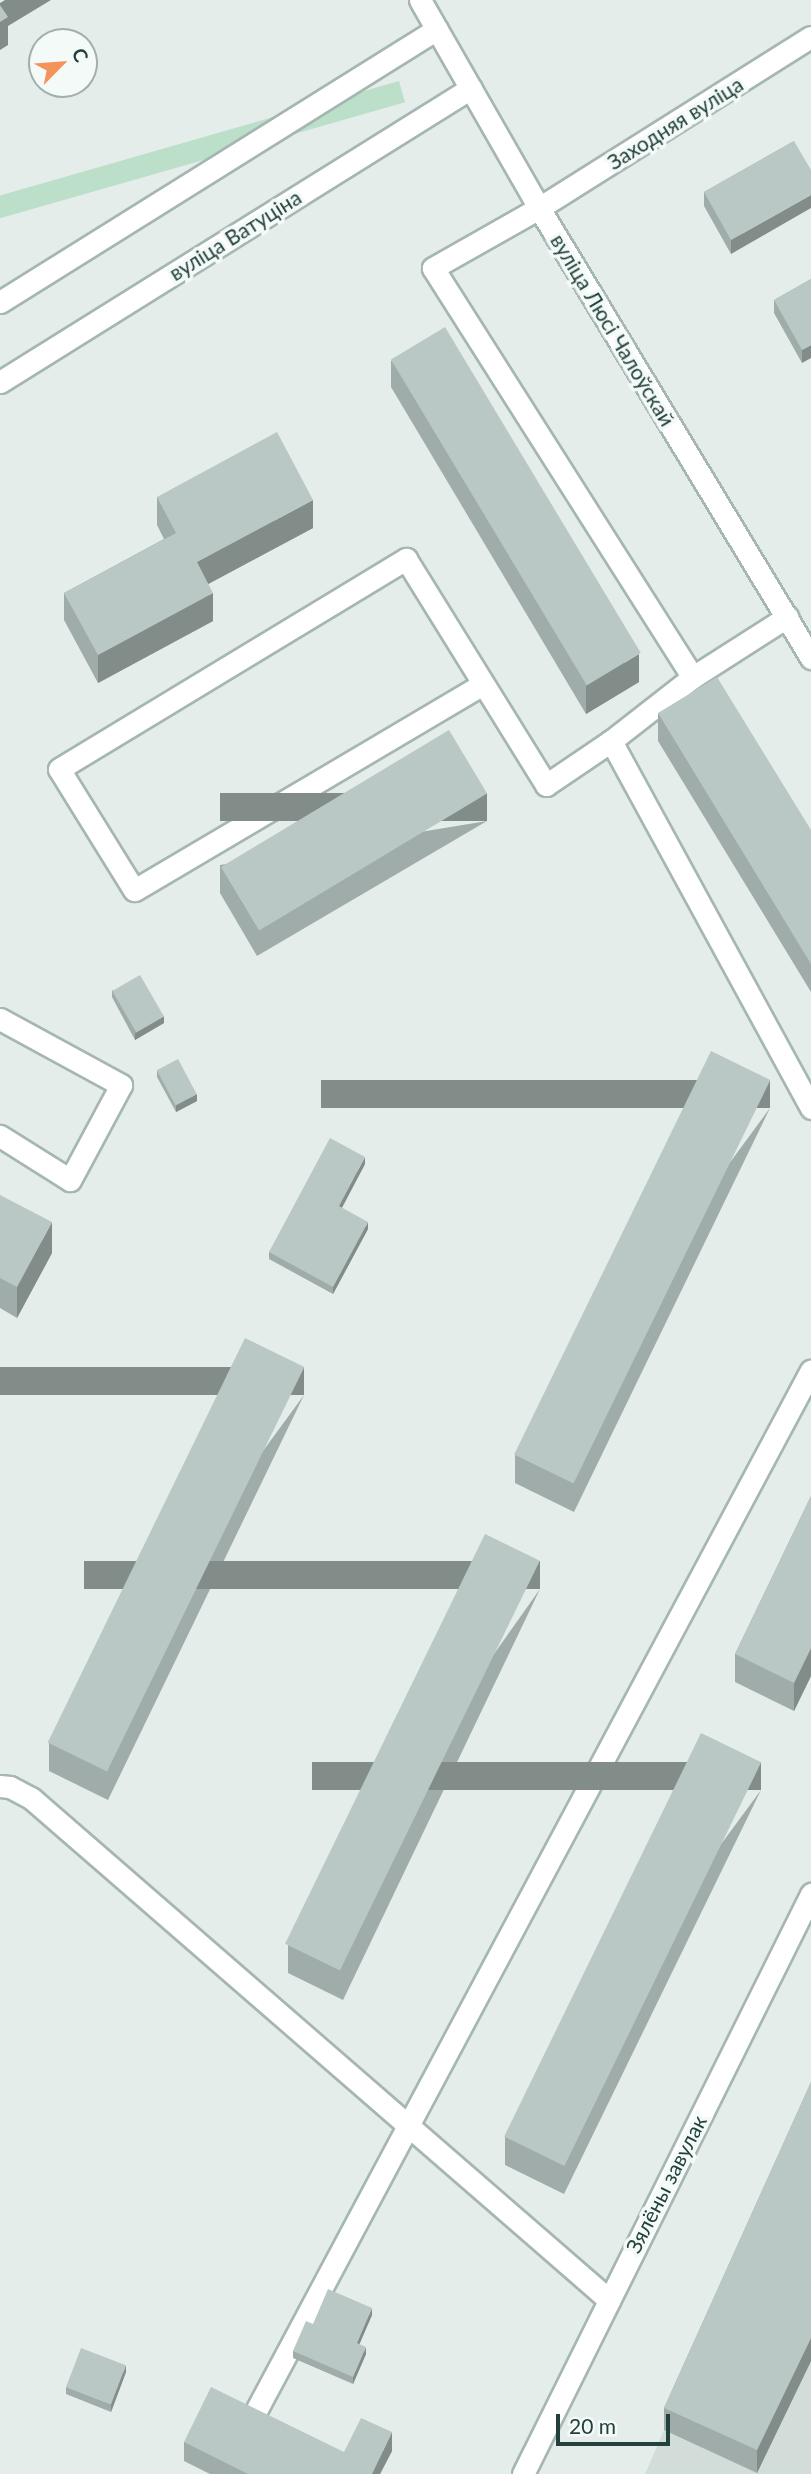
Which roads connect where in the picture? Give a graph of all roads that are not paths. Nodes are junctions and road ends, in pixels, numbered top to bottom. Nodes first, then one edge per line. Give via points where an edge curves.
1 (420, 0) edge
2 (437, 29) junction
3 (811, 37) edge
4 (471, 88) junction
5 (539, 208) junction
6 (0, 302) edge
7 (0, 383) edge
8 (787, 617) junction
9 (811, 658) edge
10 (693, 677) junction
11 (483, 684) junction
12 (611, 741) junction
13 (0, 1019) edge
14 (811, 1108) edge
15 (0, 1136) edge
16 (811, 1370) edge
17 (0, 1786) edge
18 (811, 1894) edge
19 (407, 2125) junction
20 (609, 2300) junction
21 (257, 2409) edge
22 (523, 2474) edge

1 - 2 street, вуліца Люсі Чалоўскай
2 - 4 street, вуліца Люсі Чалоўскай
2 - 6 street
3 - 5 street, Заходняя вуліца
4 - 5 street, вуліца Люсі Чалоўскай
4 - 7 street, вуліца Ватуціна
5 - 8 street, вуліца Люсі Чалоўскай
5 - 10 street, Заходняя вуліца via 433,268
8 - 9 street, вуліца Люсі Чалоўскай
8 - 10 street
10 - 12 street
11 - 11 street via 406,559 60,769 134,890
11 - 12 street via 545,785
12 - 14 street
13 - 15 street via 121,1085 70,1180
16 - 19 street
17 - 19 street via 31,1798
18 - 20 street, Зялёны завулак
19 - 20 street
19 - 21 street
20 - 22 street, Зялёны завулак

